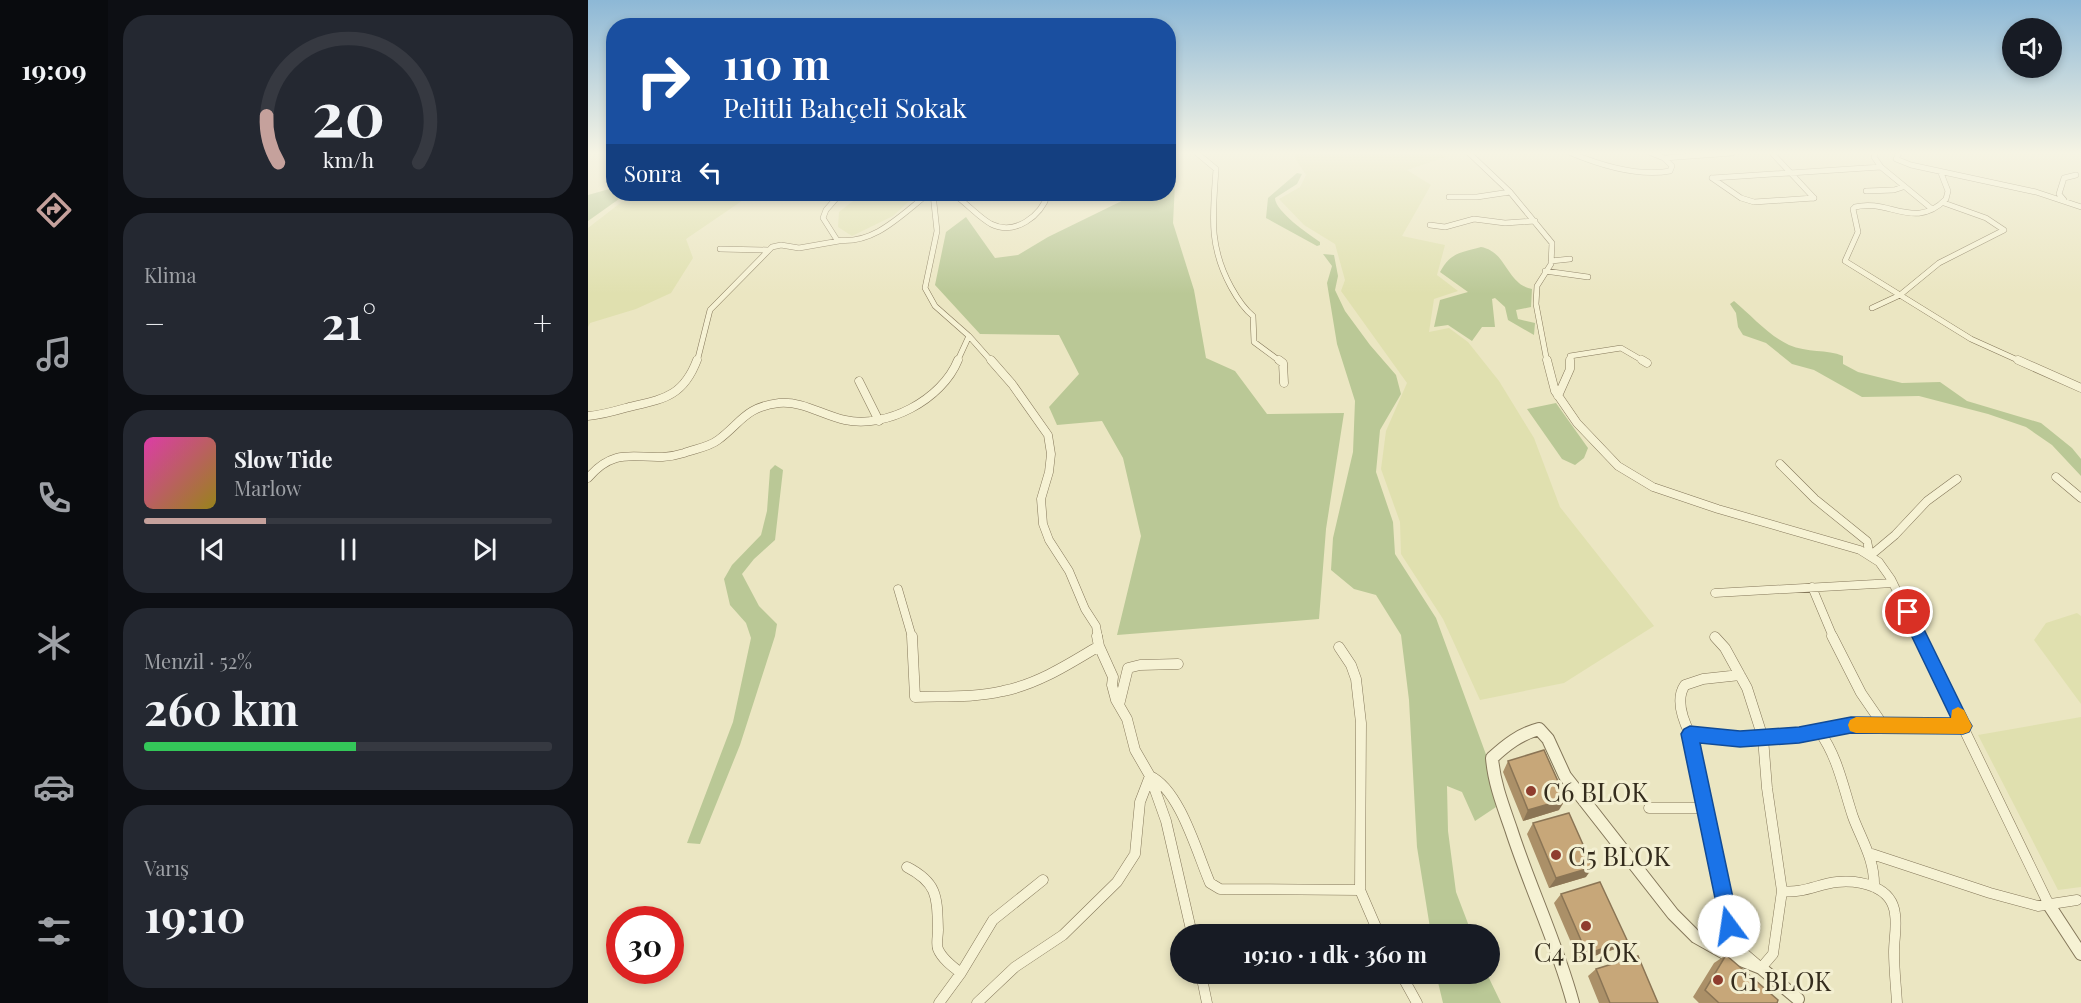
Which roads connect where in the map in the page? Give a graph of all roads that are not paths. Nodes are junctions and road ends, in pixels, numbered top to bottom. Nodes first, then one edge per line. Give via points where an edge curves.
1 (1214, 200) edge
2 (1516, 200) edge
3 (1747, 200) edge
4 (1787, 200) edge
5 (1921, 200) edge
6 (1945, 200) edge
7 (2064, 200) edge
8 (835, 201) edge
9 (918, 201) edge
10 (934, 201) edge
11 (962, 201) edge
12 (1045, 201) edge
13 (1944, 203) junction
14 (2081, 207) edge
15 (1932, 208) junction
16 (1535, 221) junction
17 (1430, 225) dead end
18 (839, 241) junction
19 (720, 249) dead end
20 (768, 250) junction
21 (1570, 259) dead end
22 (1551, 261) junction
23 (1545, 271) junction
24 (1588, 277) dead end
25 (1900, 295) junction
26 (1872, 308) dead end
27 (969, 336) junction
28 (1647, 363) dead end
29 (859, 381) dead end
30 (1284, 383) dead end
31 (2081, 388) edge
32 (1558, 396) junction
33 (588, 416) edge
34 (879, 421) junction
35 (1780, 464) dead end
36 (2056, 477) dead end
37 (588, 478) edge
38 (1957, 479) dead end
39 (2081, 498) edge
40 (1870, 556) junction
41 (1893, 583) junction
42 (1812, 586) junction
43 (898, 589) dead end
44 (1715, 592) dead end
45 (1715, 637) dead end
46 (1100, 646) junction
47 (1340, 647) dead end
48 (1178, 664) dead end
49 (1740, 675) junction
50 (1119, 705) junction
51 (1883, 725) junction
52 (1963, 726) junction
53 (1819, 731) junction
54 (1690, 734) junction
55 (1763, 738) junction
56 (1150, 776) junction
57 (1649, 808) dead end
58 (1704, 808) junction
59 (1872, 854) junction
60 (907, 867) dead end
61 (1043, 880) dead end
62 (1874, 887) junction
63 (1360, 890) junction
64 (1782, 891) junction
65 (2078, 900) dead end
66 (2049, 904) junction
67 (1190, 924) edge
68 (1375, 924) edge
69 (2081, 954) edge
70 (1761, 968) junction
71 (961, 973) junction
72 (1203, 984) edge
73 (1407, 984) edge
74 (1797, 999) dead end
75 (939, 1003) edge
76 (976, 1003) edge
77 (1207, 1003) edge
78 (1417, 1003) edge
79 (1573, 1003) edge
80 (1897, 1003) edge

1 - 30 street via 1211,232 1219,266 1243,310 1253,316 1254,342 1283,363
2 - 16 street
3 - 4 street
5 - 15 street
6 - 13 street
7 - 14 street
8 - 18 street via 823,218
9 - 18 street via 872,234
10 - 27 street via 937,231 925,288 935,306
11 - 12 street via 993,225 1005,226 1035,217
13 - 15 street
13 - 25 street via 1991,220 2004,230 1939,263
15 - 25 street via 1915,215 1867,205 1853,209 1858,232 1845,261
16 - 17 street via 1474,219 1445,226
16 - 22 street via 1551,243
18 - 20 street via 799,248 781,245
19 - 20 street
20 - 33 street via 710,310 704,322 702,344 684,387 656,402
21 - 22 street
22 - 23 street
23 - 24 street
23 - 32 street via 1537,286 1536,304 1546,363
25 - 26 street
25 - 31 street via 1971,339
27 - 34 street via 953,370 926,398
27 - 46 street via 1012,384 1048,435 1051,454 1041,499 1043,524 1096,626
28 - 32 street via 1621,348 1570,356 1570,369
29 - 34 street
32 - 40 street via 1577,423 1618,466 1653,487
34 - 37 street via 856,423 796,404 769,404 748,413 723,438 709,445 658,459 619,454 596,467
35 - 40 street via 1815,499 1867,541
36 - 39 street
38 - 40 street via 1906,520 1898,533
40 - 41 street
41 - 42 street
41 - 52 street
42 - 44 street
42 - 51 street via 1839,654
43 - 46 street via 907,610 917,665 915,697 1012,690
45 - 49 street
46 - 50 street
47 - 63 street via 1351,665 1359,694
48 - 50 street via 1128,668
49 - 54 street via 1685,685 1680,693 1683,722
49 - 55 street via 1748,688
50 - 56 street via 1135,750
51 - 52 street
51 - 53 street
52 - 66 street
53 - 55 street
53 - 59 street via 1834,752 1855,821
54 - 55 street
54 - 58 street
55 - 64 street
56 - 63 street via 1161,781 1175,800 1210,883 1220,889
56 - 67 street via 1171,837
56 - 76 street via 1140,802 1135,854 1117,882 1063,935 1015,967
57 - 58 street
58 - 70 street via 1729,926 1740,950
59 - 62 street
59 - 66 street via 1990,893 2038,906
60 - 71 street via 931,885 938,949
61 - 71 street via 993,920
62 - 64 street via 1833,882 1793,894
62 - 80 street via 1887,895 1895,909
63 - 68 street
64 - 70 street via 1773,954
65 - 66 street
66 - 69 street
70 - 74 street
70 - 79 street via 1705,943 1673,914 1565,776 1539,729 1530,731 1492,758 1493,772
71 - 75 street
72 - 77 street
73 - 78 street

